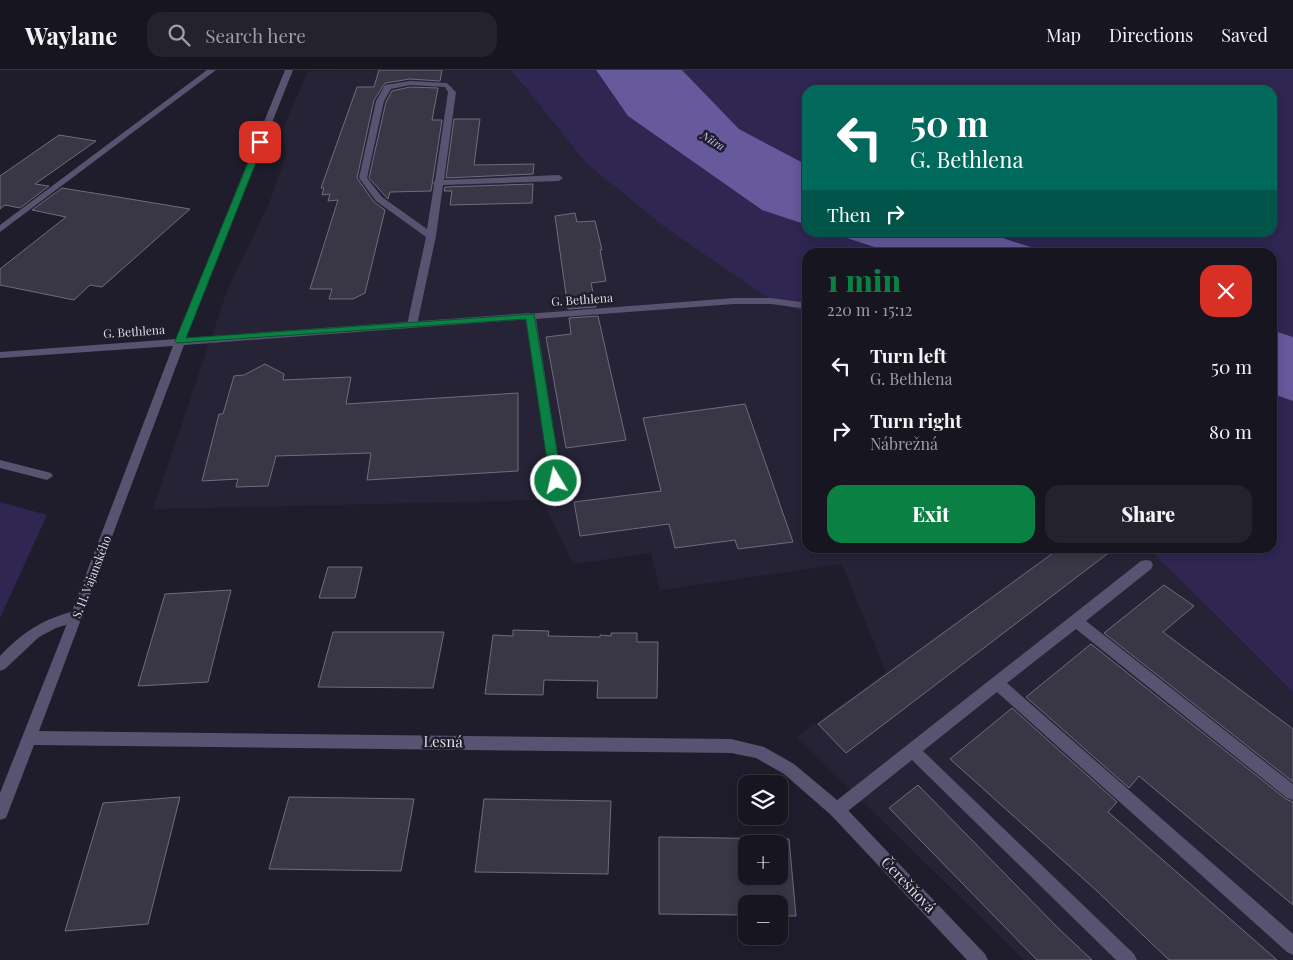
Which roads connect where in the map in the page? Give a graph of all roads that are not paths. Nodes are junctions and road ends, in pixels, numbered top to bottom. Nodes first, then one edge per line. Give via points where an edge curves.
1 (212, 70) edge
2 (289, 70) edge
3 (559, 178) dead end
4 (437, 183) junction
5 (0, 229) edge
6 (430, 236) junction
7 (802, 305) edge
8 (530, 316) junction
9 (412, 325) junction
10 (180, 341) junction
11 (0, 355) edge
12 (0, 464) edge
13 (47, 476) dead end
14 (556, 481) dead end
15 (1146, 565) dead end
16 (77, 616) junction
17 (1076, 621) junction
18 (0, 665) edge
19 (997, 683) junction
20 (30, 738) junction
21 (912, 750) junction
22 (1293, 793) edge
23 (836, 810) junction
24 (0, 812) edge
25 (1293, 946) edge
26 (979, 960) edge
27 (1128, 960) edge

1 - 5 street
2 - 10 street, S. H. Vajanského
3 - 4 street
4 - 6 street
4 - 6 street via 452,92 446,85 427,82 403,83 388,88 380,101 363,178 380,200
6 - 9 street
7 - 8 street, G. Bethlena via 772,300 734,301
8 - 9 street, G. Bethlena
8 - 14 street
9 - 10 street, G. Bethlena
10 - 11 street, G. Bethlena
10 - 16 street, S. H. Vajanského
12 - 13 street
15 - 17 street
16 - 18 street via 51,622 33,631
16 - 20 street, S. H. Vajanského
17 - 19 street
17 - 22 street
19 - 21 street
19 - 25 street
20 - 23 street, Lesná via 731,746 759,752 789,769
20 - 24 street, S. H. Vajanského
21 - 23 street
21 - 27 street
23 - 26 street, Čerešňová

